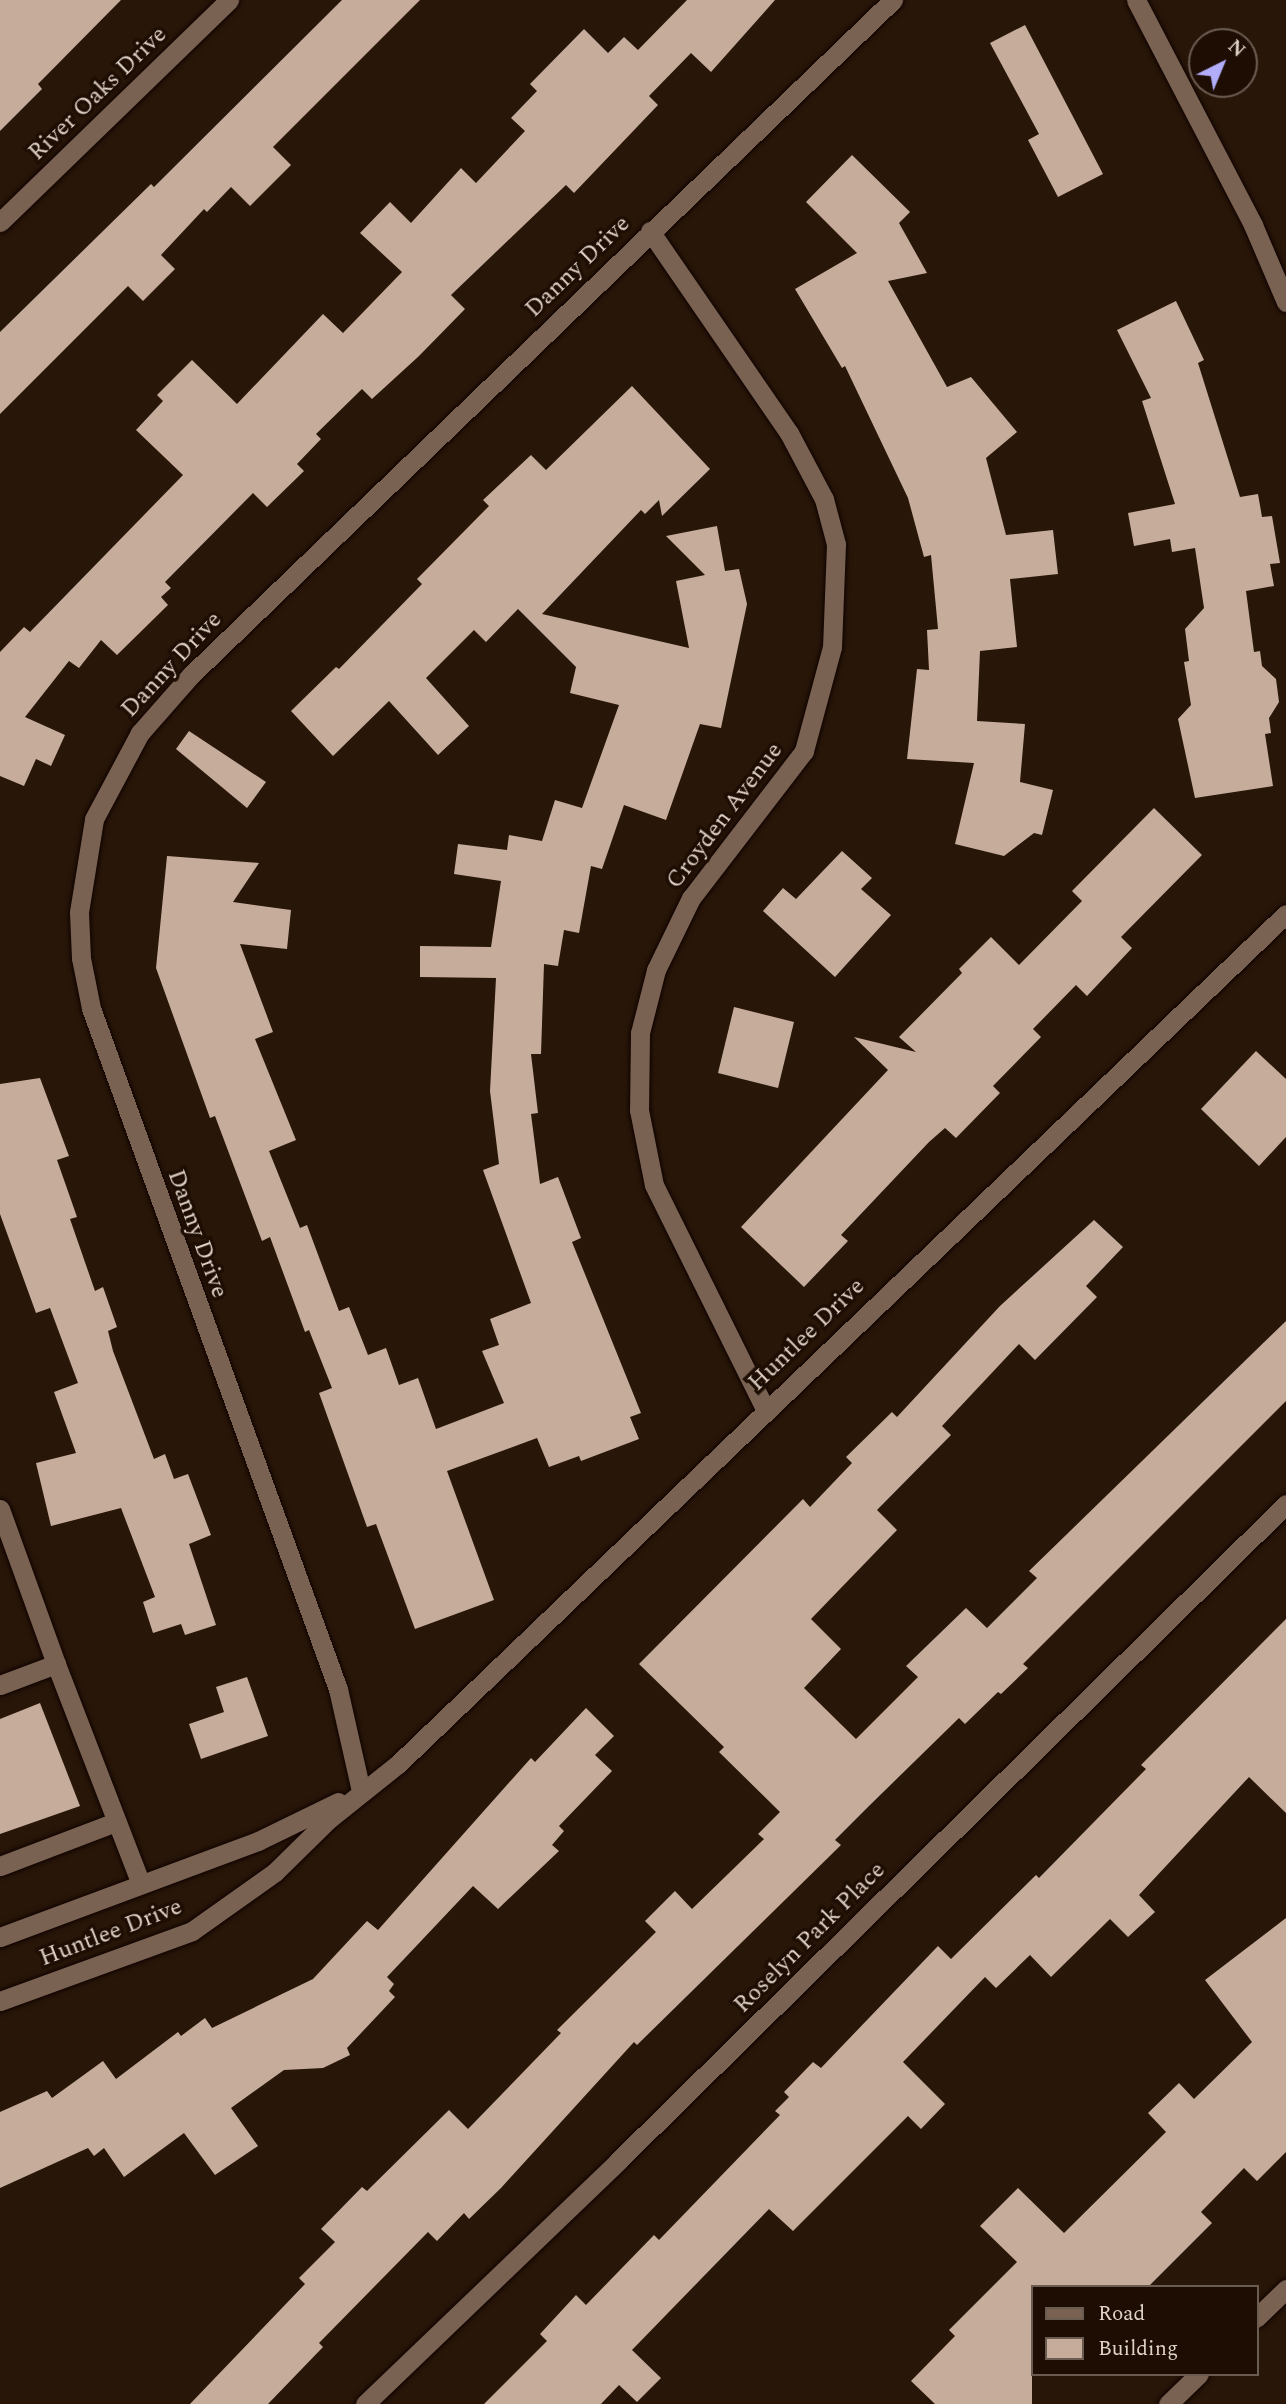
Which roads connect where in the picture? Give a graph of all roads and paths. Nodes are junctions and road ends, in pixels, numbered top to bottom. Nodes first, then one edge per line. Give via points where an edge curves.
1 (229, 0) edge
2 (893, 0) edge
3 (1136, 0) edge
4 (0, 222) edge
5 (650, 232) junction
6 (1286, 302) edge
7 (1286, 914) edge
8 (765, 1409) junction
9 (1286, 1504) edge
10 (0, 1509) edge
11 (56, 1664) junction
12 (0, 1685) edge
13 (361, 1791) junction
14 (116, 1822) junction
15 (0, 1866) edge
16 (141, 1884) junction
17 (0, 1937) edge
18 (0, 2001) edge
19 (1286, 2289) edge
20 (1258, 2316) edge
21 (1197, 2376) edge
22 (365, 2404) edge
23 (1168, 2404) edge

1 - 4 street, River Oaks Drive
2 - 5 street, Danny Drive
3 - 6 street via 1254,225
5 - 8 street, Croyden Avenue via 789,433 824,499 836,544 832,647 804,751 691,898 656,970 640,1033 639,1110 654,1185
5 - 13 street, Danny Drive via 191,675 140,733 94,819 87,853 79,912 81,958 91,1008 338,1689
7 - 8 street, Huntlee Drive
8 - 13 street, Huntlee Drive via 398,1764
9 - 22 street, Roselyn Park Place
10 - 11 street
11 - 12 street
11 - 14 street
13 - 16 street, Huntlee Drive via 258,1841
13 - 18 street, Huntlee Drive via 275,1872 192,1931
14 - 15 street
14 - 16 street
16 - 17 street, Huntlee Drive
19 - 20 street
21 - 23 street

